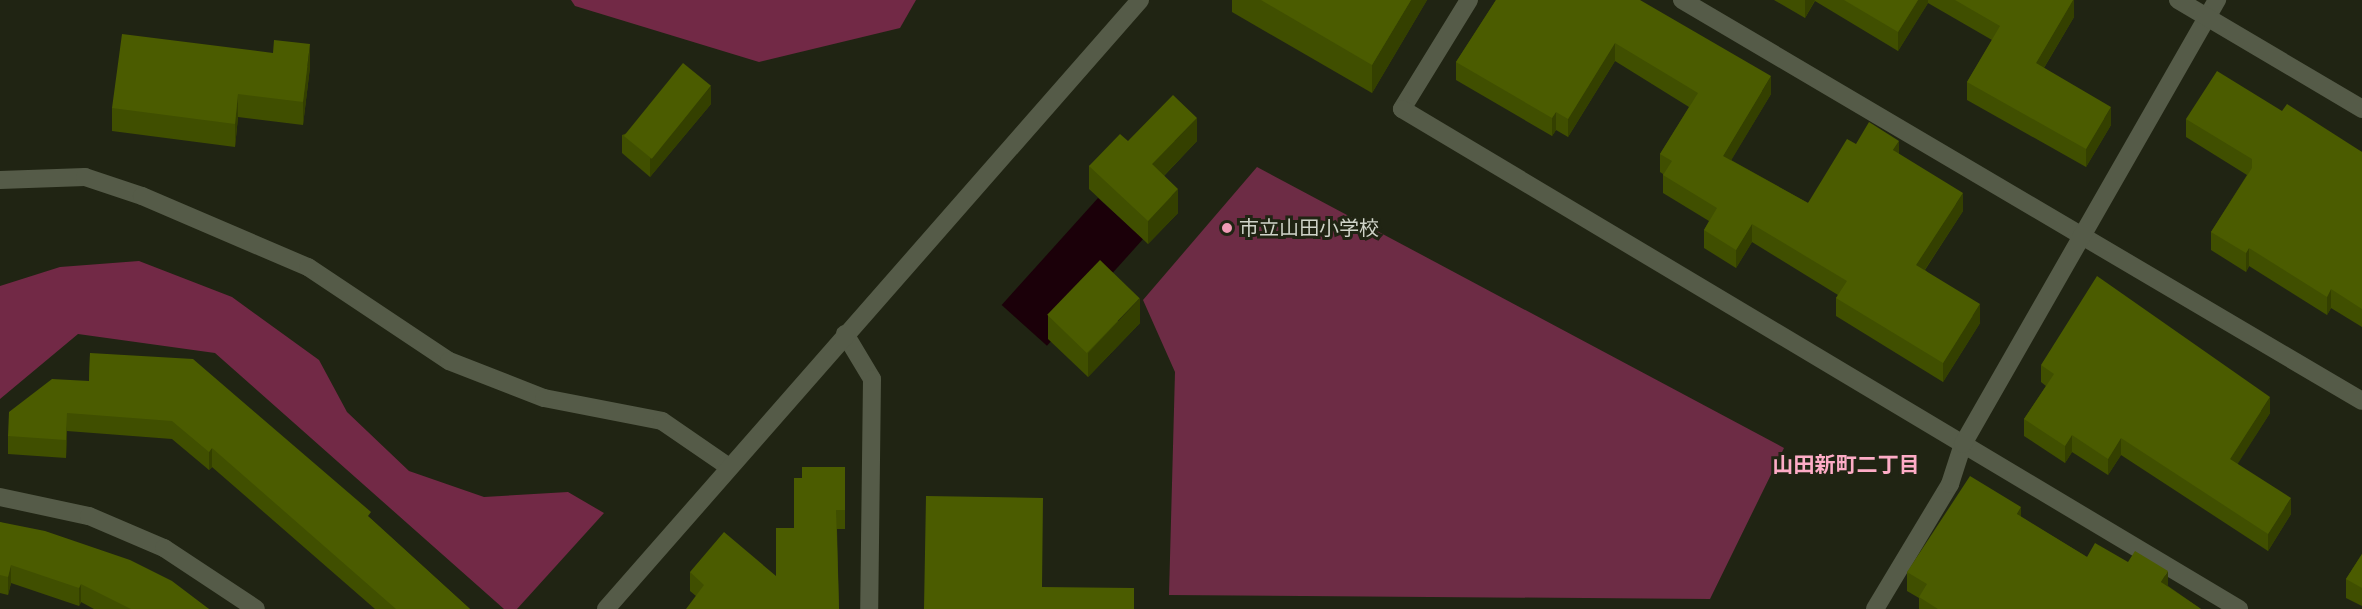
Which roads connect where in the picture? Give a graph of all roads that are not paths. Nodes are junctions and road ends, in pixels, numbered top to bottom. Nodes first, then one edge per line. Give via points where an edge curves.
1 (1140, 0) edge
2 (1469, 0) edge
3 (1682, 0) edge
4 (2178, 0) edge
5 (2217, 0) edge
6 (2206, 17) junction
7 (2362, 109) edge
8 (0, 180) edge
9 (2082, 233) junction
10 (845, 334) junction
11 (2362, 402) edge
12 (1963, 444) junction
13 (729, 467) junction
14 (0, 497) edge
15 (256, 609) edge
16 (606, 609) edge
17 (869, 609) edge
18 (1875, 609) edge
19 (2239, 609) edge

1 - 10 street
2 - 12 street via 1402,109
3 - 9 street
4 - 6 street
5 - 6 street
6 - 7 street
6 - 9 street
8 - 13 street via 85,177 142,196 308,267 448,361 544,398 662,421
9 - 11 street
9 - 12 street
10 - 13 street
10 - 17 street via 872,379
12 - 18 street via 1950,484
12 - 19 street
13 - 16 street
14 - 15 street via 89,516 164,548

